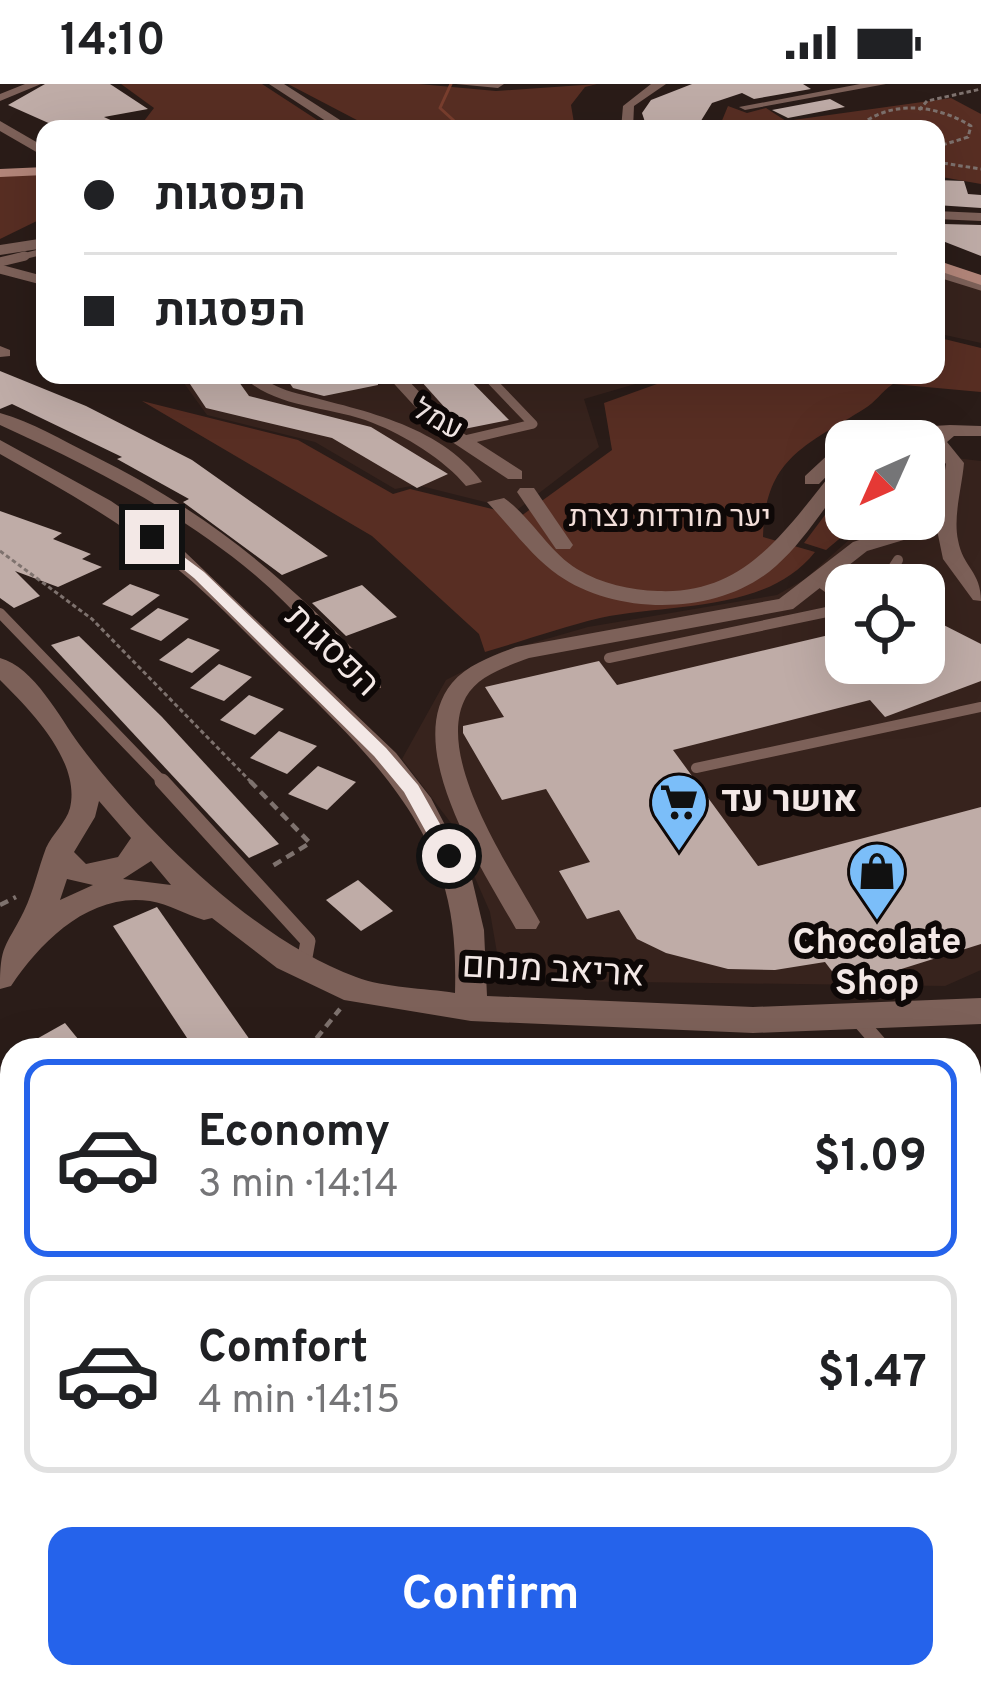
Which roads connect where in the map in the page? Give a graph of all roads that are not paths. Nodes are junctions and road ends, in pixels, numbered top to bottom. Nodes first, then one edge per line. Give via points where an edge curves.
1 (35, 84) edge
2 (275, 84) edge
3 (462, 84) edge
4 (498, 84) edge
5 (660, 84) edge
6 (880, 84) edge
7 (0, 98) edge
8 (746, 107) dead end
9 (333, 120) edge
10 (625, 120) edge
11 (0, 125) edge
12 (36, 147) edge
13 (36, 167) edge
14 (2, 168) edge
15 (945, 216) edge
16 (981, 218) edge
17 (36, 229) edge
18 (26, 234) junction
19 (36, 241) edge
20 (0, 247) edge
21 (36, 247) edge
22 (36, 251) edge
23 (945, 259) edge
24 (0, 265) edge
25 (945, 269) edge
26 (980, 274) edge
27 (36, 278) edge
28 (263, 384) edge
29 (402, 384) edge
30 (495, 384) edge
31 (412, 396) junction
32 (367, 414) junction
33 (981, 416) edge
34 (0, 418) edge
35 (981, 431) edge
36 (945, 440) edge
37 (945, 440) edge
38 (461, 441) junction
39 (945, 442) edge
40 (0, 446) edge
41 (945, 446) edge
42 (977, 461) edge
43 (825, 470) edge
44 (473, 482) junction
45 (521, 484) junction
46 (825, 492) edge
47 (497, 502) junction
48 (945, 515) edge
49 (945, 524) edge
50 (880, 540) edge
51 (932, 540) edge
52 (950, 549) junction
53 (898, 560) dead end
54 (895, 564) edge
55 (981, 572) edge
56 (821, 583) junction
57 (825, 586) edge
58 (981, 595) edge
59 (825, 609) edge
60 (0, 614) edge
61 (609, 658) dead end
62 (0, 666) edge
63 (373, 683) dead end
64 (981, 707) edge
65 (66, 746) junction
66 (696, 768) dead end
67 (140, 831) junction
68 (65, 843) junction
69 (112, 872) junction
70 (184, 880) junction
71 (526, 922) dead end
72 (252, 933) junction
73 (26, 936) junction
74 (303, 968) junction
75 (0, 977) edge
76 (972, 1007) edge
77 (471, 1008) junction
78 (854, 1013) junction
79 (875, 1038) edge

1 - 7 street
2 - 9 street
3 - 4 street
5 - 10 street via 629,104
6 - 8 street
11 - 12 street
13 - 14 main road
15 - 16 street
17 - 18 street
18 - 19 street
18 - 20 street
20 - 21 street
22 - 24 lane
23 - 26 main road
24 - 27 lane
25 - 26 main road
28 - 32 street, עמל
29 - 31 street
30 - 38 lane via 533,424
31 - 32 street, עמל via 391,412
31 - 38 street
32 - 44 street, עמל via 459,465
33 - 36 street
34 - 63 street via 122,475 213,533
35 - 37 street
38 - 45 street
39 - 42 street
40 - 77 street, הפסגות via 121,517 199,575 401,777 460,889 472,933
41 - 48 street via 955,470
42 - 55 street via 962,517
43 - 45 street via 745,558 694,581 624,581 582,564
44 - 45 street via 488,474
44 - 47 street, עמל via 473,494
45 - 47 street via 516,500
46 - 47 street via 755,573 732,586 676,596 615,592 580,580
49 - 52 street
50 - 56 street via 864,544
51 - 52 street
52 - 58 street
53 - 54 lane
56 - 57 lane
56 - 71 street via 753,612 524,652 489,664 456,692 443,731 458,789
59 - 61 lane
60 - 74 lane via 308,941
62 - 65 street
64 - 66 lane
65 - 67 street, אריאב מנחם
65 - 68 street via 85,783 82,815
67 - 68 street via 116,818 94,820
67 - 69 street via 138,858
67 - 70 street, אריאב מנחם
68 - 69 street via 64,862 79,873
68 - 73 street
69 - 70 street via 154,868
69 - 73 street via 85,880
70 - 72 street, אריאב מנחם
72 - 73 street via 171,893 130,886 68,908
72 - 74 street, אריאב מנחם
73 - 75 street
74 - 77 street, אריאב מנחם via 356,991
76 - 78 street, אריאב מנחם
77 - 78 street, אריאב מנחם via 752,1020
78 - 79 lane

